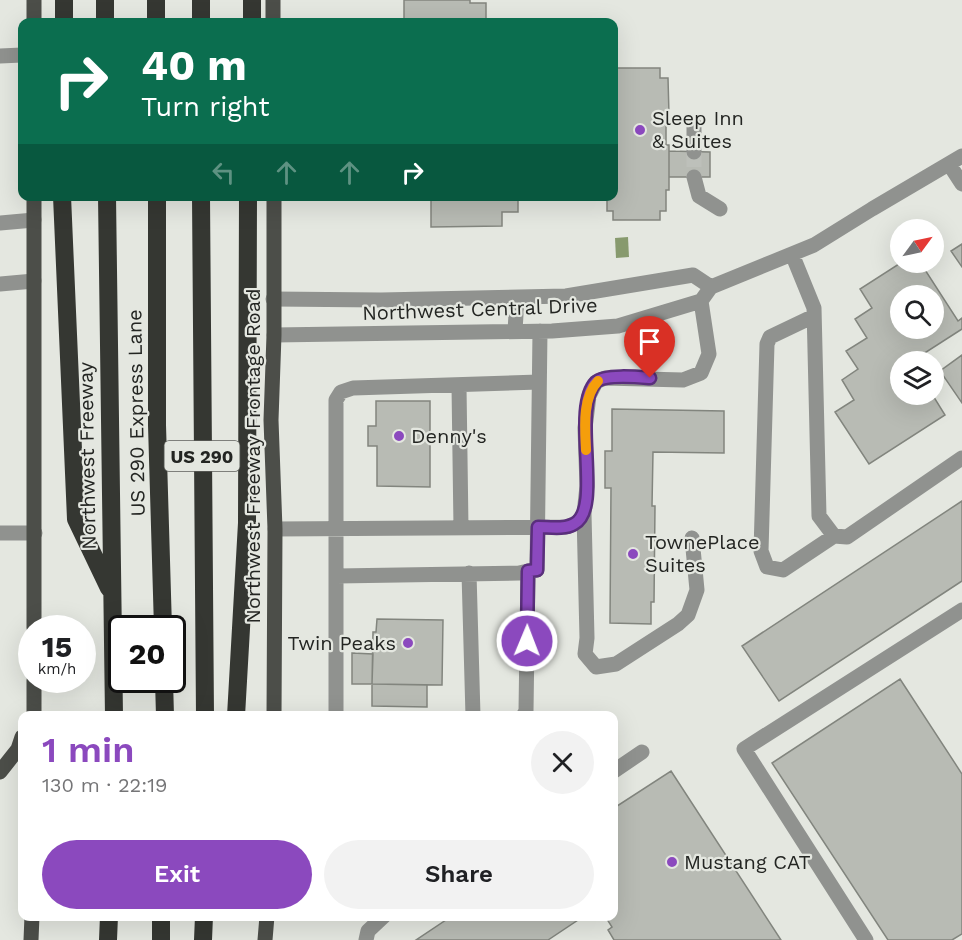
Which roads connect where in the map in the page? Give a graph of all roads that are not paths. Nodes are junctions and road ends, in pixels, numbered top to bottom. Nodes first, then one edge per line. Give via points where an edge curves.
1 (34, 0) edge
2 (64, 0) edge
3 (105, 0) edge
4 (156, 0) edge
5 (201, 0) edge
6 (252, 0) edge
7 (273, 0) edge
8 (34, 18) edge
9 (64, 18) edge
10 (105, 18) edge
11 (156, 18) edge
12 (201, 18) edge
13 (252, 18) edge
14 (273, 18) edge
15 (18, 55) edge
16 (0, 56) edge
17 (694, 124) dead end
18 (694, 152) tunnel mouth
19 (956, 160) edge
20 (694, 177) tunnel mouth
21 (962, 184) edge
22 (34, 201) edge
23 (62, 201) edge
24 (107, 201) edge
25 (157, 201) edge
26 (201, 201) edge
27 (248, 201) edge
28 (274, 201) edge
29 (720, 209) dead end
30 (34, 220) junction
31 (0, 223) edge
32 (792, 254) junction
33 (34, 281) junction
34 (0, 284) edge
35 (711, 287) junction
36 (517, 298) junction
37 (273, 299) junction
38 (701, 302) junction
39 (814, 316) junction
40 (540, 331) junction
41 (515, 332) junction
42 (274, 335) junction
43 (539, 382) junction
44 (459, 386) junction
45 (962, 458) edge
46 (584, 514) junction
47 (538, 527) junction
48 (336, 528) junction
49 (461, 528) junction
50 (276, 529) junction
51 (35, 532) junction
52 (0, 533) edge
53 (834, 536) junction
54 (692, 538) dead end
55 (528, 571) junction
56 (469, 573) junction
57 (337, 576) junction
58 (111, 592) junction
59 (962, 610) edge
60 (34, 615) edge
61 (163, 615) edge
62 (34, 693) edge
63 (164, 693) edge
64 (33, 711) edge
65 (114, 711) edge
66 (165, 711) edge
67 (204, 711) edge
68 (236, 711) edge
69 (274, 711) edge
70 (336, 711) edge
71 (473, 711) edge
72 (526, 711) edge
73 (18, 749) edge
74 (642, 752) dead end
75 (618, 768) edge
76 (0, 772) edge
77 (32, 921) edge
78 (109, 921) edge
79 (161, 921) edge
80 (204, 921) edge
81 (267, 921) edge
82 (379, 921) edge
83 (31, 940) edge
84 (108, 940) edge
85 (161, 940) edge
86 (203, 940) edge
87 (265, 940) edge
88 (366, 940) edge
89 (866, 940) edge

1 - 8 main road
2 - 9 highway
3 - 10 highway
4 - 11 highway
5 - 12 highway
6 - 13 highway
7 - 14 main road
15 - 16 street
17 - 18 street
19 - 21 street
19 - 32 street via 814,245
20 - 29 street via 699,196
22 - 30 main road
23 - 58 highway via 76,519
24 - 58 highway, Northwest Freeway
25 - 61 highway, US 290 Express Lane via 157,425
26 - 67 highway, US 290
27 - 68 highway via 247,523
28 - 37 main road, Northwest Freeway Frontage Road
30 - 31 street
30 - 33 main road
32 - 35 street
32 - 39 street
33 - 34 street
33 - 51 main road
35 - 36 street, Northwest Central Drive via 693,275 566,296
35 - 38 street
36 - 37 street, Northwest Central Drive
36 - 41 street
37 - 42 main road, Northwest Freeway Frontage Road
38 - 40 street, Northwest Central Drive via 618,326
38 - 46 street via 709,354 701,374 683,380 634,377 596,382 589,396 585,428
39 - 53 street via 819,516
39 - 53 street via 770,337 768,344 761,550 767,567 783,570
40 - 41 street, Northwest Central Drive
40 - 43 street
41 - 42 street, Northwest Central Drive
42 - 50 main road, Northwest Freeway Frontage Road via 271,420
43 - 44 street
43 - 47 street
44 - 48 street via 353,388 341,392 335,414
44 - 49 street
45 - 53 street via 847,537
46 - 47 street via 577,523 566,527
46 - 54 street via 585,654 596,667 616,664 688,615 697,590
47 - 49 street
47 - 55 street via 537,570
48 - 49 street
48 - 50 street
48 - 57 street
50 - 69 main road, Northwest Freeway Frontage Road
51 - 52 street
51 - 60 main road
55 - 56 street
55 - 72 street
56 - 57 street
56 - 71 street
57 - 70 street
58 - 65 highway, Northwest Freeway
59 - 89 street via 744,749
62 - 64 main road
63 - 66 highway
73 - 76 main road
74 - 75 street
77 - 83 main road
78 - 84 highway
79 - 85 highway
80 - 86 highway
81 - 87 main road
82 - 88 street via 368,931

